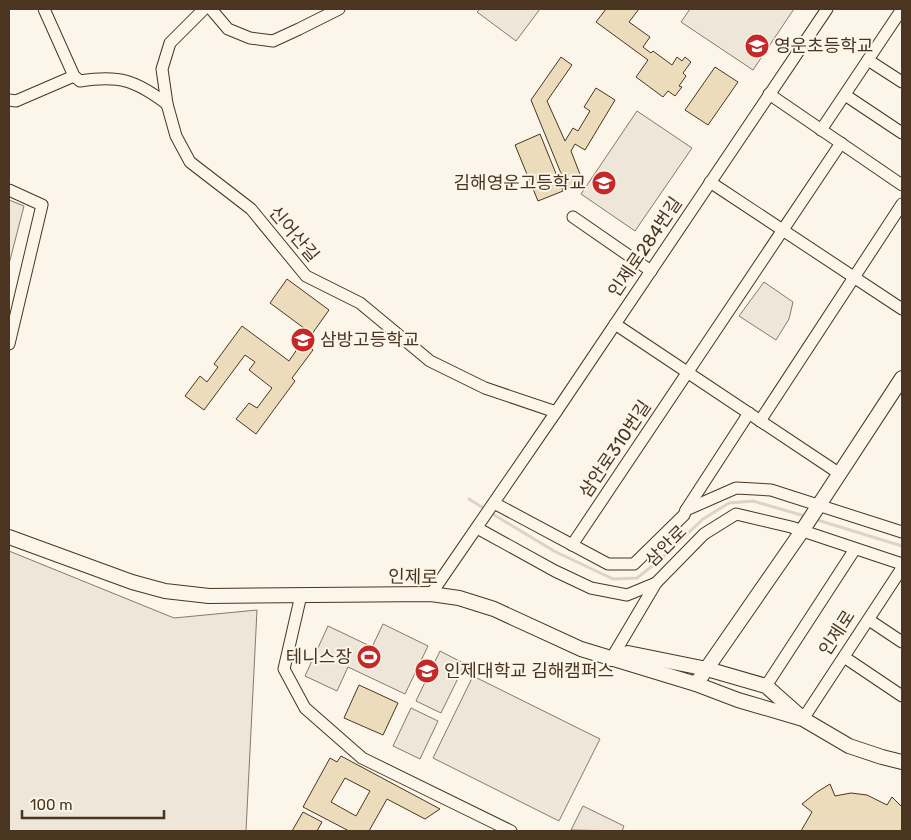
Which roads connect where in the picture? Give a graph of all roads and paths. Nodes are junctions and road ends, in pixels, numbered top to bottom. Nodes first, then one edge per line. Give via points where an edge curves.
1 (44, 9) edge
2 (204, 9) edge
3 (211, 9) edge
4 (339, 9) edge
5 (902, 9) edge
6 (821, 11) edge
7 (892, 23) junction
8 (902, 30) edge
9 (868, 60) junction
10 (74, 76) junction
11 (902, 82) edge
12 (769, 94) junction
13 (845, 95) junction
14 (9, 100) edge
15 (167, 104) junction
16 (821, 130) junction
17 (902, 133) edge
18 (841, 143) junction
19 (710, 182) junction
20 (902, 185) edge
21 (9, 190) edge
22 (902, 204) edge
23 (573, 217) dead end
24 (782, 230) junction
25 (651, 271) junction
26 (854, 277) junction
27 (902, 309) edge
28 (615, 324) junction
29 (9, 344) edge
30 (688, 373) junction
31 (902, 378) edge
32 (556, 412) junction
33 (749, 413) junction
34 (760, 420) junction
35 (840, 474) junction
36 (493, 504) junction
37 (818, 507) junction
38 (686, 510) junction
39 (479, 525) junction
40 (803, 529) junction
41 (902, 532) edge
42 (9, 537) edge
43 (572, 545) junction
44 (855, 549) junction
45 (902, 564) edge
46 (902, 568) edge
47 (656, 583) junction
48 (431, 594) junction
49 (301, 595) junction
50 (868, 620) junction
51 (902, 642) edge
52 (844, 657) junction
53 (611, 659) junction
54 (707, 669) junction
55 (696, 684) junction
56 (766, 686) junction
57 (902, 696) edge
58 (803, 719) junction
59 (902, 762) edge
60 (511, 831) edge

1 - 10 street
2 - 15 street, 신어산길 via 170,43 162,69
3 - 4 street via 228,29 250,38 273,40
5 - 7 street
6 - 12 street, 인제로284번길
7 - 8 street
7 - 9 street
9 - 11 street
9 - 13 street
10 - 14 street via 16,101
10 - 15 street via 80,81 122,79 147,89
12 - 16 street
12 - 19 street, 인제로284번길
13 - 16 street
13 - 17 street
15 - 32 street, 신어산길 via 176,136 190,162 251,209 306,276 360,303 430,361 485,388
16 - 18 street
18 - 20 street
18 - 24 street, 삼안로310번길
19 - 24 street
19 - 25 street, 인제로284번길
21 - 29 street via 42,205
22 - 26 street
23 - 25 street
24 - 26 street
24 - 30 street, 삼안로310번길
25 - 28 street, 인제로284번길
26 - 27 street
26 - 34 street
28 - 30 street
28 - 32 street, 인제로284번길
30 - 33 street
30 - 43 street, 삼안로310번길
31 - 35 main road
32 - 36 street, 인제로284번길
33 - 34 street
33 - 38 street
34 - 35 street
35 - 37 main road
36 - 39 street, 인제로284번길
36 - 43 street, 삼안로
37 - 38 street, 삼안로 via 771,490 736,488
37 - 40 main road
37 - 41 street, 삼안로
38 - 43 street, 삼안로 via 634,564 608,564
39 - 47 street, 삼안로 via 555,571 591,588 627,595
39 - 48 street
40 - 44 street, 삼안로
40 - 47 street, 삼안로 via 736,514 704,534
40 - 54 main road
42 - 49 main road, 인제로 via 165,591 209,596
44 - 45 street, 삼안로
44 - 56 street
46 - 50 street, 인제로
47 - 53 street
48 - 49 main road, 인제로
48 - 53 main road, 인제로 via 459,598 494,609 581,649
49 - 60 street via 284,669 305,708 362,758
50 - 51 street
50 - 52 street, 인제로
52 - 57 street
52 - 58 street, 인제로
53 - 54 main road via 628,653
53 - 55 main road, 인제로
54 - 55 main road
54 - 56 main road
55 - 58 main road, 인제로
56 - 58 main road
58 - 59 main road, 인제로 via 849,746

